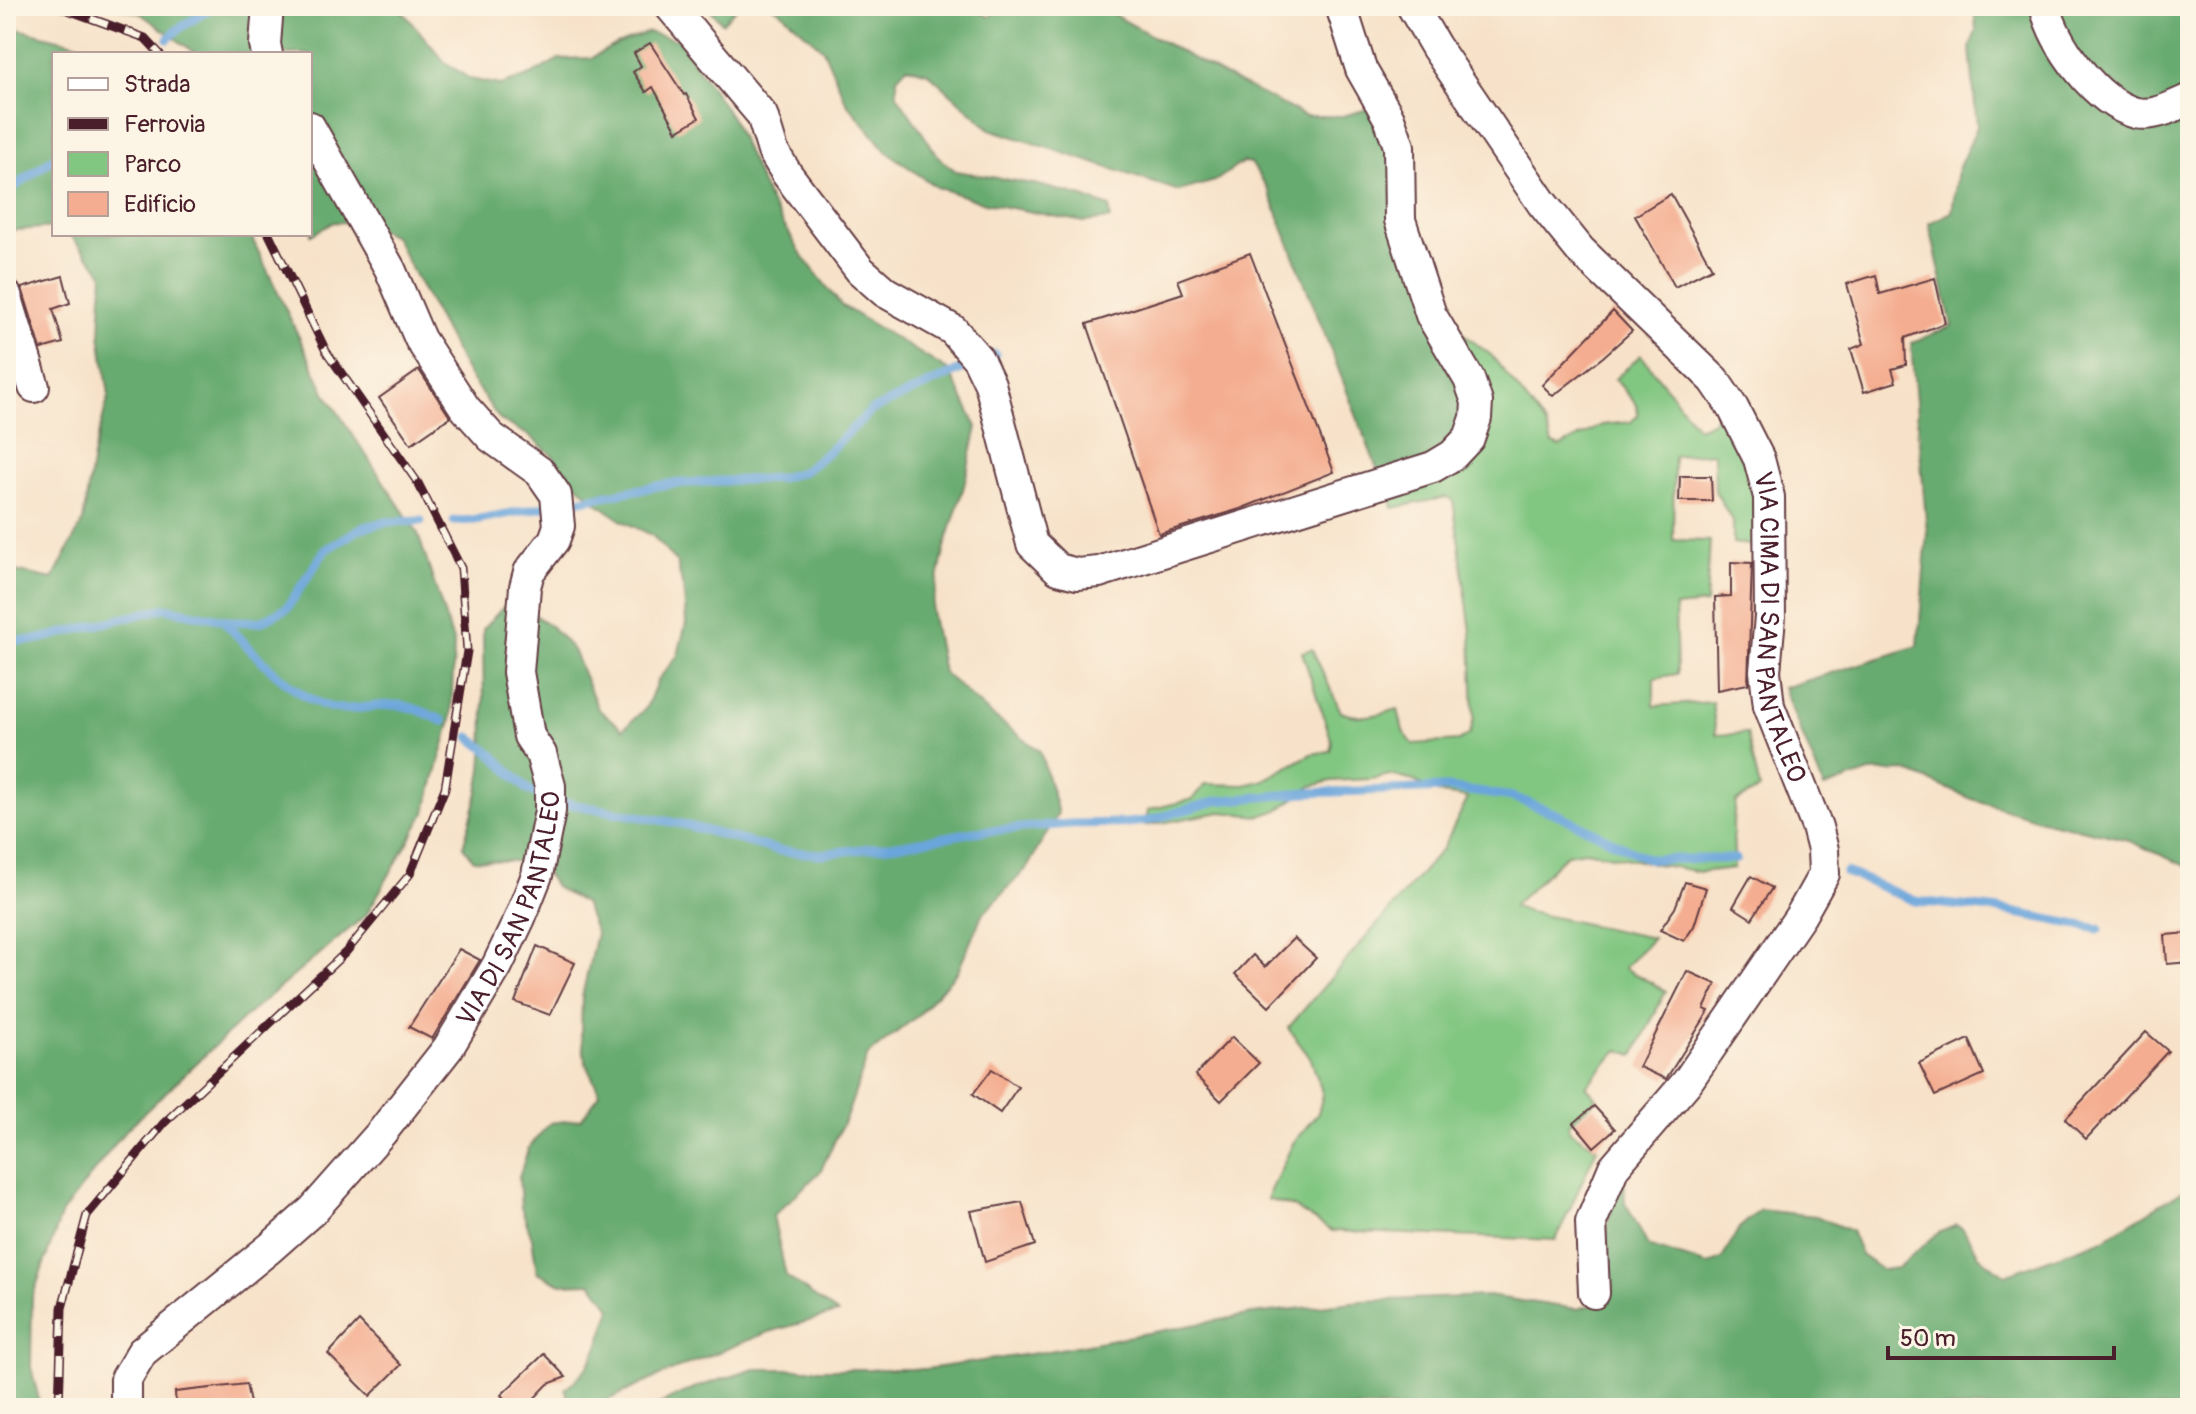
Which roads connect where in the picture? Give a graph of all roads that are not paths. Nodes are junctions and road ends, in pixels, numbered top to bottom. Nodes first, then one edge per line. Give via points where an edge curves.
1 (268, 6) edge
2 (670, 6) edge
3 (1341, 6) edge
4 (1412, 6) edge
5 (2045, 6) edge
6 (267, 52) edge
7 (2190, 99) edge
8 (312, 131) edge
9 (6, 295) edge
10 (34, 387) dead end
11 (1594, 1293) dead end
12 (126, 1408) edge

1 - 6 street
2 - 3 street via 762,115 787,174 860,270 885,292 953,330 978,359 990,384 1032,544 1058,569 1077,574 1099,572 1433,467 1469,438 1477,402 1431,315 1400,220 1399,146 1361,69
4 - 11 street, VIA CIMA DI SAN PANTALEO via 1542,203 1580,250 1714,380 1759,459 1769,497 1769,706 1823,850 1824,874 1801,915 1687,1082 1606,1182 1591,1222
5 - 7 street via 2051,28 2068,54 2112,101 2138,114
8 - 12 street, VIA DI SAN PANTALEO via 390,269 420,339 465,408 491,437 540,472 556,495 559,526 525,587 518,672 529,736 541,754 550,786 550,811 537,875 520,918 448,1048 313,1210 142,1352 126,1379
9 - 10 street

